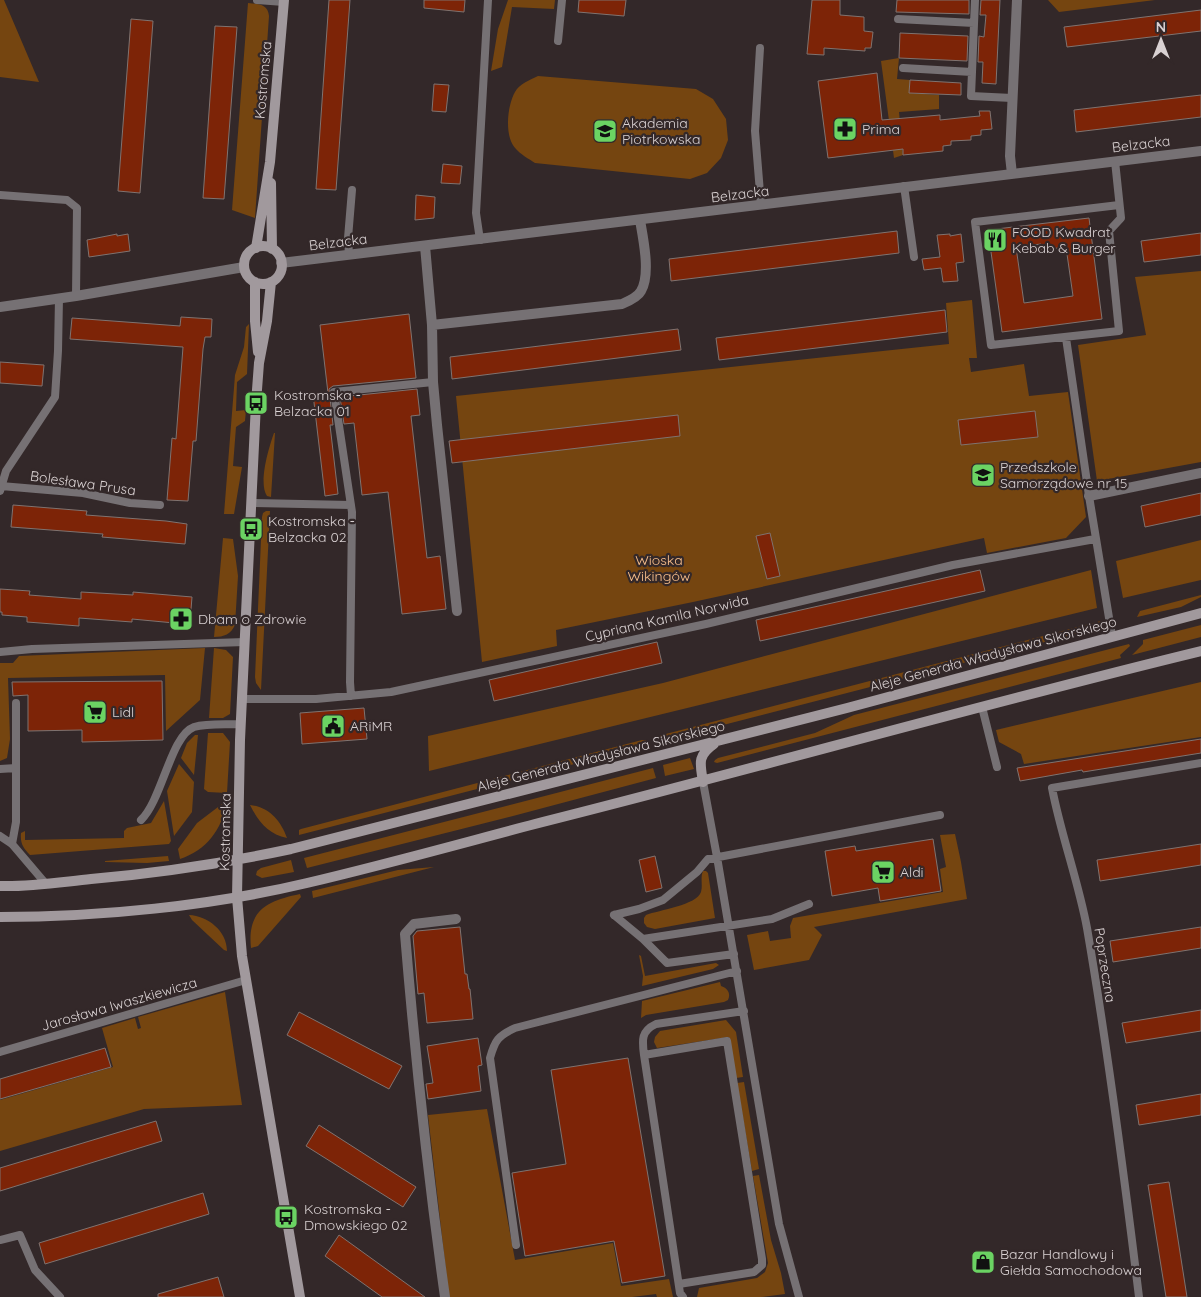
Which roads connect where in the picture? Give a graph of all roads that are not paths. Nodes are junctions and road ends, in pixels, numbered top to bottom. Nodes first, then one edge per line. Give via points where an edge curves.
1 (257, 0) edge
2 (488, 0) edge
3 (562, 0) edge
4 (975, 0) edge
5 (1017, 0) edge
6 (284, 1) edge
7 (898, 19) dead end
8 (974, 23) junction
9 (558, 41) dead end
10 (760, 48) dead end
11 (904, 68) dead end
12 (972, 72) junction
13 (1012, 98) junction
14 (1201, 151) edge
15 (1115, 161) junction
16 (270, 162) junction
17 (1012, 174) junction
18 (904, 186) junction
19 (352, 190) dead end
20 (0, 195) edge
21 (761, 205) junction
22 (1119, 205) junction
23 (640, 220) junction
24 (480, 240) junction
25 (425, 246) junction
26 (256, 248) junction
27 (272, 249) junction
28 (349, 255) junction
29 (914, 257) dead end
30 (281, 263) junction
31 (244, 267) junction
32 (255, 282) junction
33 (271, 282) junction
34 (76, 296) junction
35 (59, 298) junction
36 (0, 307) edge
37 (432, 325) junction
38 (1066, 338) junction
39 (259, 363) junction
40 (433, 382) junction
41 (1201, 473) edge
42 (1, 489) edge
43 (1089, 496) junction
44 (252, 503) junction
45 (351, 505) junction
46 (160, 506) dead end
47 (1095, 539) junction
48 (457, 611) dead end
49 (1201, 613) edge
50 (1112, 636) junction
51 (245, 642) junction
52 (1201, 651) edge
53 (0, 652) edge
54 (351, 696) junction
55 (242, 699) junction
56 (16, 703) dead end
57 (982, 707) junction
58 (240, 724) junction
59 (719, 740) junction
60 (1201, 764) edge
61 (997, 766) dead end
62 (16, 768) junction
63 (0, 769) edge
64 (703, 782) junction
65 (940, 815) dead end
66 (141, 820) dead end
67 (0, 836) edge
68 (12, 844) junction
69 (717, 857) junction
70 (238, 860) junction
71 (46, 884) junction
72 (0, 886) edge
73 (237, 897) junction
74 (809, 904) dead end
75 (0, 917) edge
76 (456, 919) dead end
77 (728, 926) junction
78 (643, 940) junction
79 (734, 954) junction
80 (737, 971) junction
81 (246, 980) junction
82 (744, 1011) junction
83 (0, 1052) edge
84 (644, 1055) junction
85 (0, 1240) edge
86 (516, 1245) dead end
87 (678, 1284) junction
88 (60, 1297) edge
89 (300, 1297) edge
90 (445, 1297) edge
91 (684, 1297) edge
92 (798, 1297) edge
93 (1139, 1297) edge

1 - 6 lane
2 - 24 lane via 476,213
3 - 9 lane
4 - 8 lane
5 - 13 street
6 - 16 main road, Kostromska
7 - 8 lane
8 - 12 lane
10 - 21 lane via 755,131
11 - 12 lane
12 - 13 lane via 971,96
13 - 17 street
14 - 15 street, Belzacka
15 - 17 street, Belzacka
15 - 22 lane
16 - 26 main road, Kostromska
16 - 27 main road, Kostromska
17 - 18 street, Belzacka
18 - 21 street, Belzacka
18 - 29 lane
19 - 28 lane
20 - 34 lane via 67,200 77,208
21 - 23 street, Belzacka
22 - 38 lane via 1121,218 1109,231 1119,331
22 - 38 lane via 975,222 991,344
23 - 24 street, Belzacka
23 - 37 street via 645,258 644,281 641,291 633,299 622,304
24 - 25 street, Belzacka
25 - 28 street, Belzacka
25 - 37 street
26 - 27 main road
26 - 31 main road via 247,255
27 - 30 main road
28 - 30 street, Belzacka
30 - 33 main road via 280,272
31 - 32 main road
31 - 34 street
32 - 33 main road
32 - 39 main road, Kostromska via 254,321
33 - 39 main road, Kostromska
34 - 35 street
35 - 36 street
35 - 42 lane, Bolesława Prusa via 55,398 6,471
37 - 40 street
38 - 43 lane
39 - 44 main road, Kostromska
40 - 45 lane via 334,392
40 - 48 street
41 - 43 street
42 - 46 lane, Bolesława Prusa via 76,492
43 - 47 lane
44 - 45 lane
44 - 51 main road, Kostromska
45 - 54 lane
47 - 50 lane
47 - 54 lane, Cypriana Kamila Norwida via 954,565 706,624 391,692
49 - 50 main road, Aleje Generała Władysława Sikorskiego
50 - 59 main road, Aleje Generała Władysława Sikorskiego
51 - 53 lane
51 - 55 main road, Kostromska
52 - 57 main road
54 - 55 lane, Cypriana Kamila Norwida
55 - 58 main road, Kostromska
56 - 62 lane
57 - 61 lane
57 - 64 main road
58 - 66 lane via 202,726 187,732 175,750 148,813
58 - 70 main road, Kostromska
59 - 64 main road via 701,757
59 - 70 main road, Aleje Generała Władysława Sikorskiego
60 - 93 lane, Poprzeczna via 1052,788 1086,927
62 - 63 lane
62 - 68 lane via 16,822
64 - 69 lane
64 - 73 main road via 306,883
65 - 69 lane
67 - 68 lane
68 - 71 lane
69 - 77 lane
69 - 78 lane via 707,859 697,872 663,900 614,915
70 - 71 main road, Aleje Generała Władysława Sikorskiego
70 - 73 main road, Kostromska
71 - 72 main road, Aleje Generała Władysława Sikorskiego
73 - 75 main road via 166,907 43,917
73 - 81 main road, Kostromska
74 - 77 lane via 772,918
76 - 90 street via 414,924 405,934 419,1088
77 - 78 lane
77 - 79 lane
78 - 79 lane via 667,962
79 - 80 lane
80 - 82 lane
80 - 86 lane via 515,1028 494,1044 490,1058
81 - 83 lane, Jarosława Iwaszkiewicza
81 - 89 main road, Kostromska
82 - 84 lane via 656,1024 644,1035
82 - 92 lane via 779,1224
84 - 87 lane
84 - 87 lane via 727,1041 759,1241 762,1266 754,1272
85 - 88 lane via 20,1235 35,1270
87 - 91 lane

